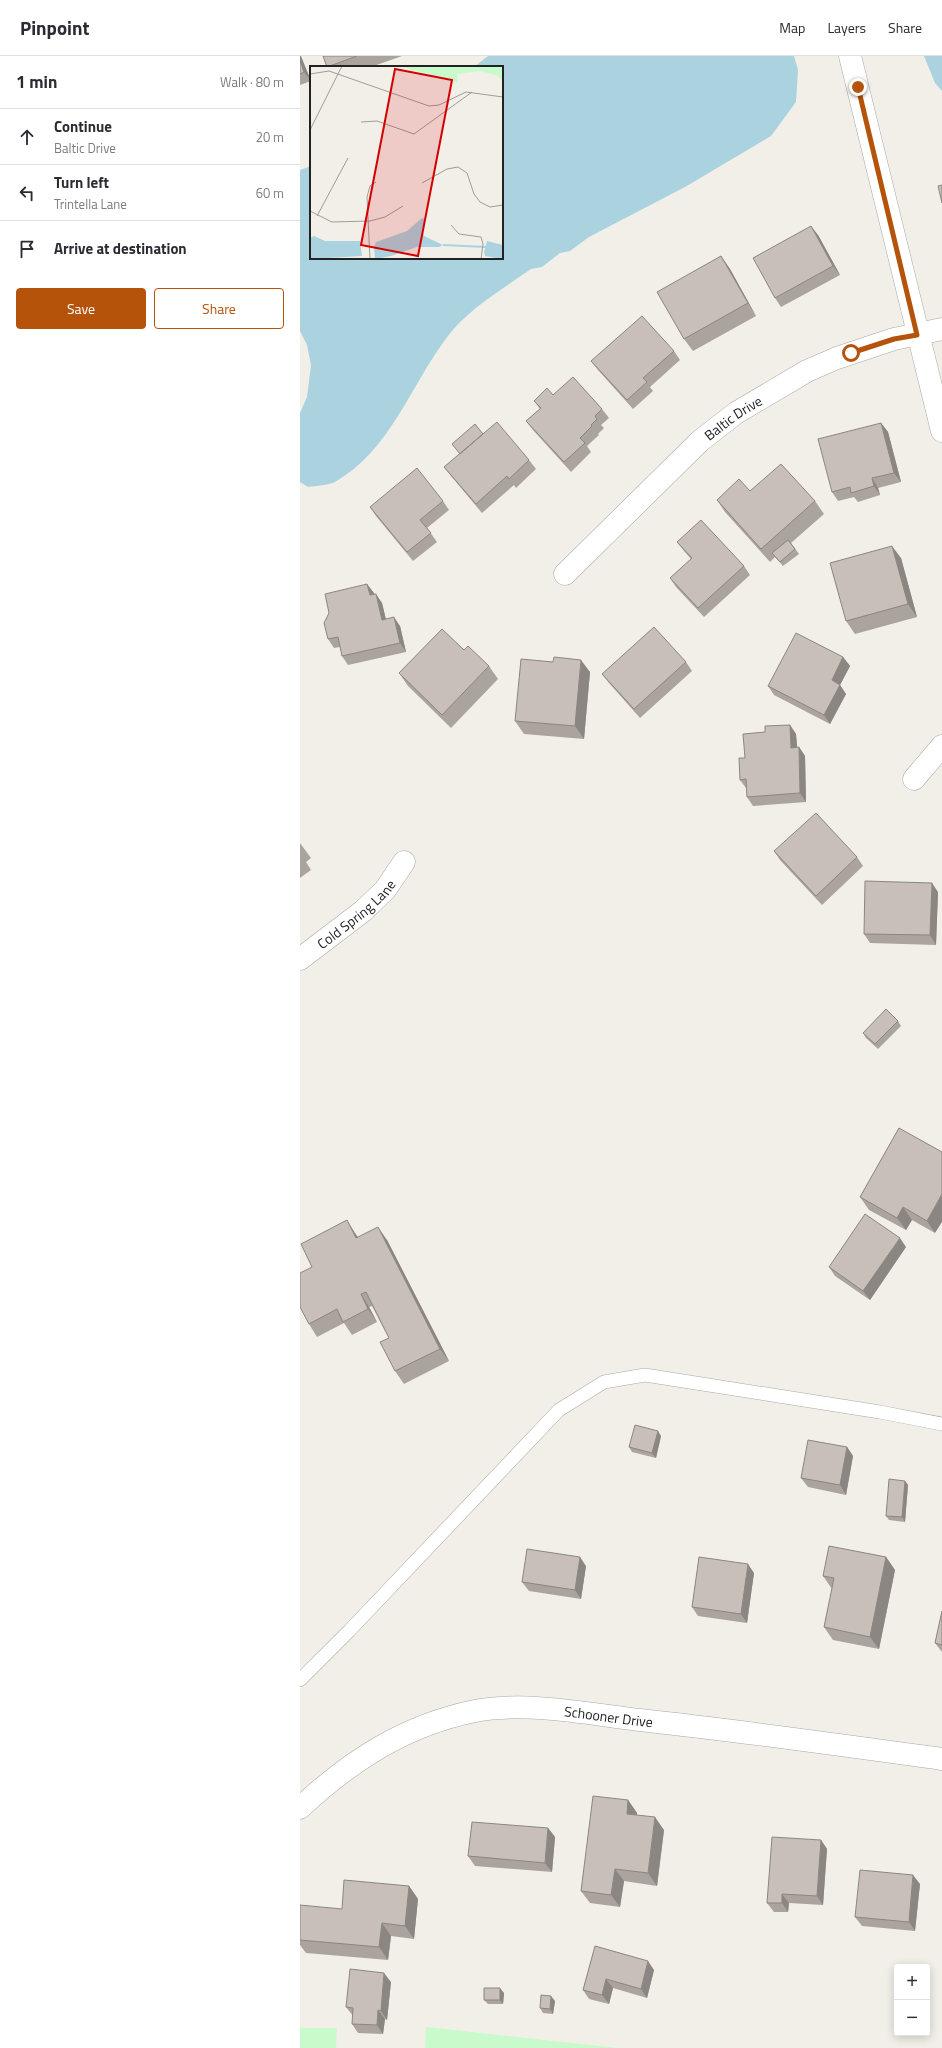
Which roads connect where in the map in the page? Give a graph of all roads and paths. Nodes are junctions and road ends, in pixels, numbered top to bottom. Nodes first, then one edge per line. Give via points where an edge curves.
1 (850, 56) edge
2 (942, 329) edge
3 (917, 335) junction
4 (942, 430) edge
5 (565, 574) dead end
6 (942, 746) edge
7 (914, 779) dead end
8 (404, 862) dead end
9 (300, 959) edge
10 (942, 1424) edge
11 (300, 1680) edge
12 (942, 1759) edge
13 (300, 1808) edge

1 - 3 street
2 - 3 street, Baltic Drive
3 - 4 street
3 - 5 street, Baltic Drive via 894,339 837,358 807,371 736,413 700,441
6 - 7 street
8 - 9 street, Cold Spring Lane via 385,890 364,911
10 - 11 lane via 645,1375 604,1382 559,1410
12 - 13 street, Schooner Drive via 767,1734 555,1710 499,1708 476,1711 406,1732 338,1775

